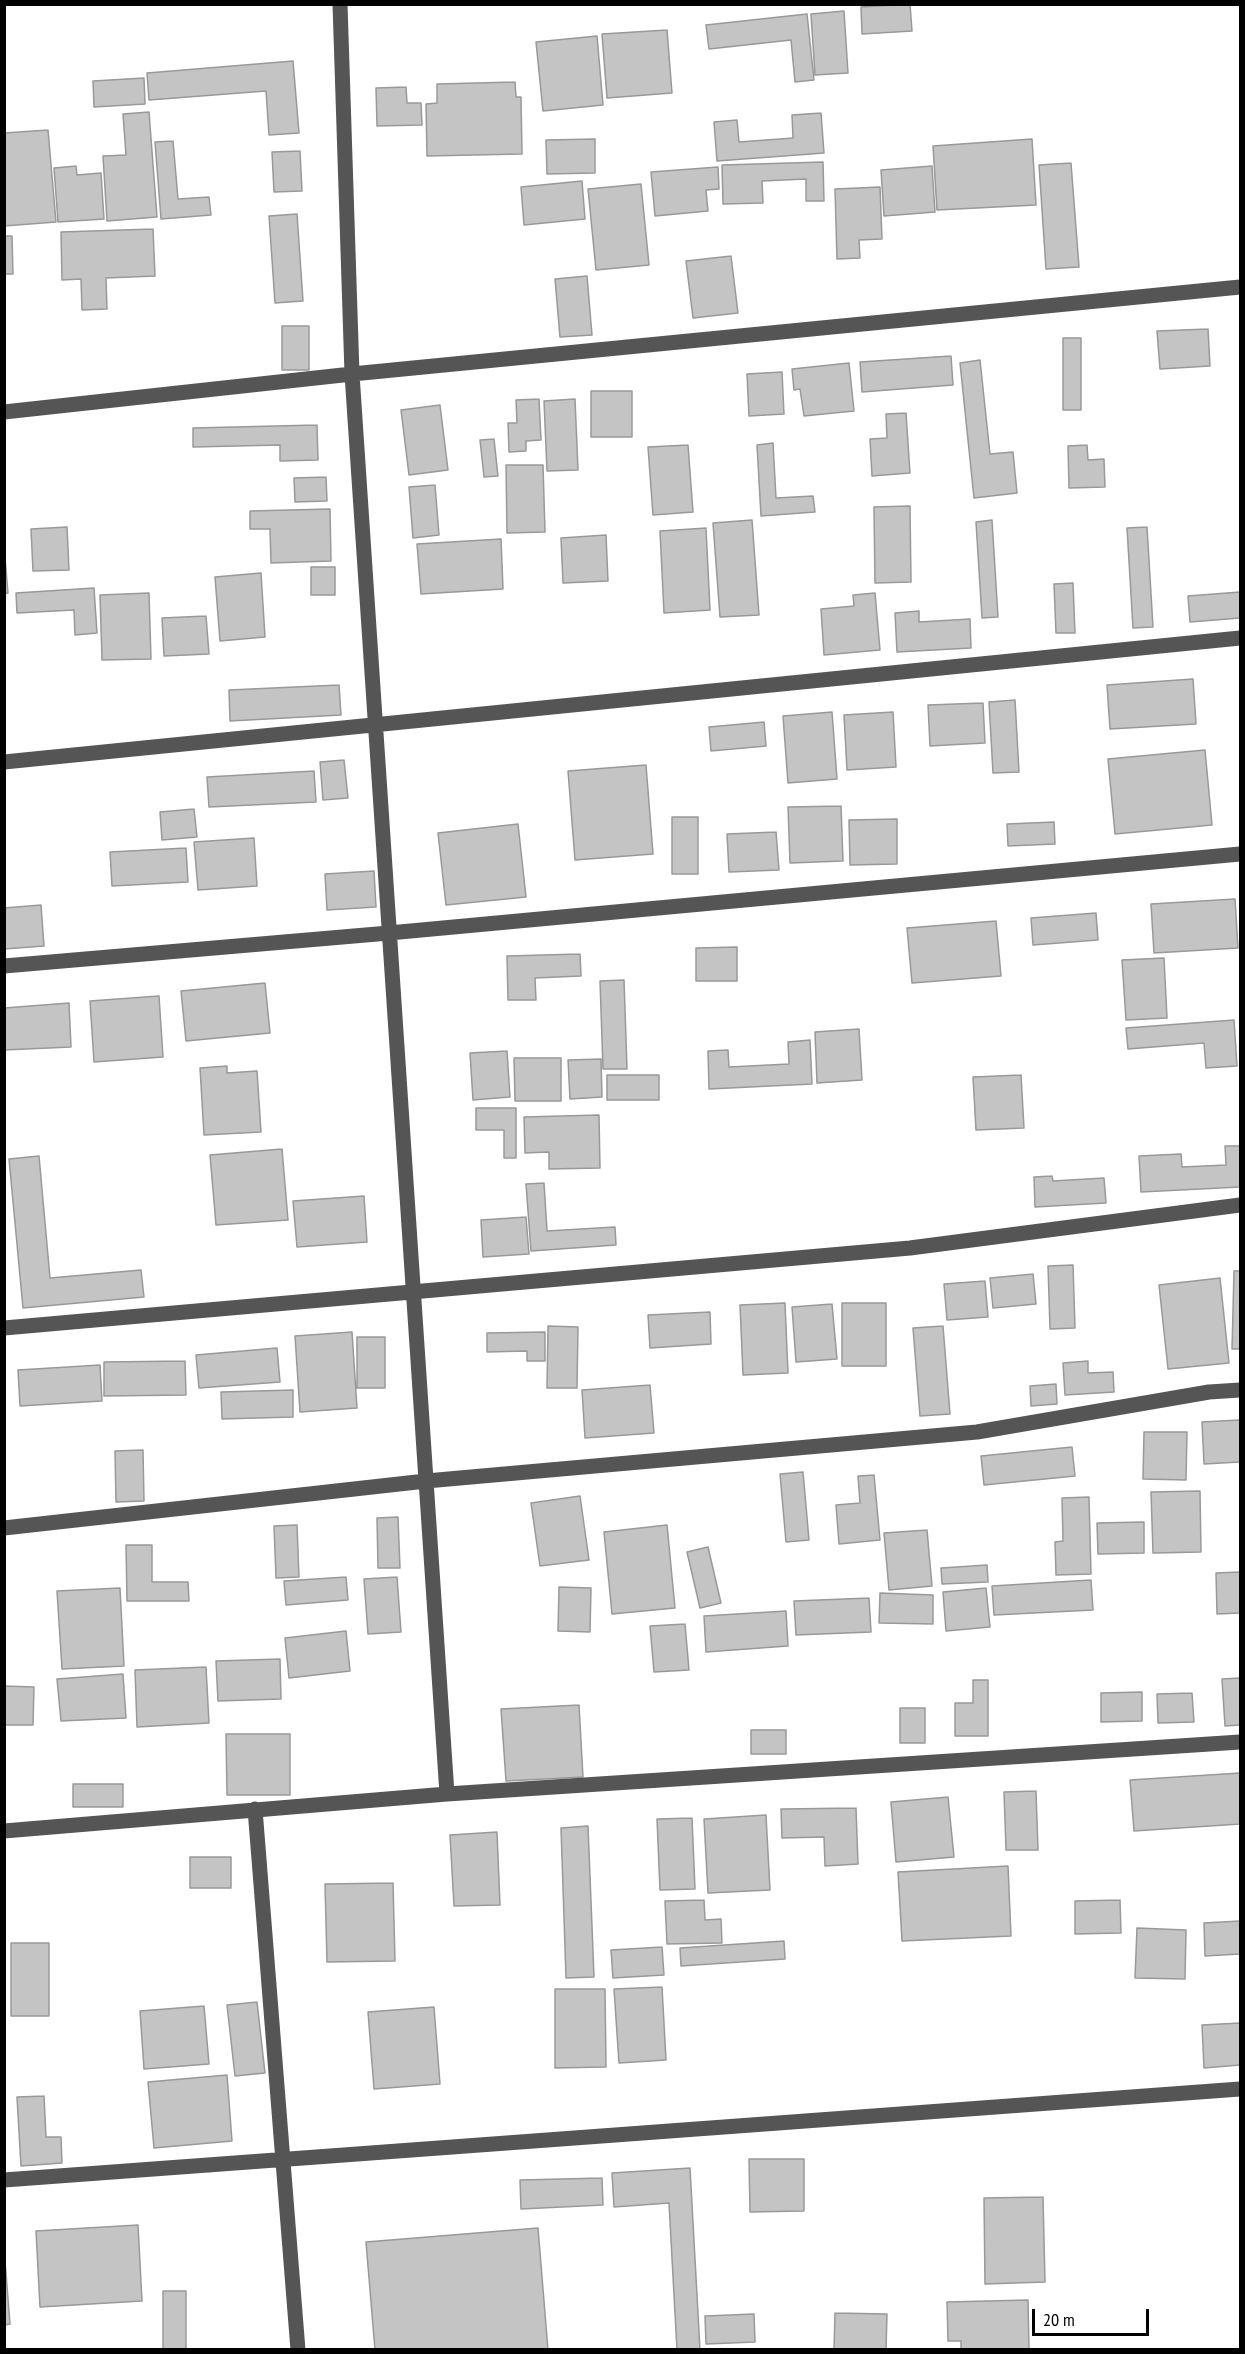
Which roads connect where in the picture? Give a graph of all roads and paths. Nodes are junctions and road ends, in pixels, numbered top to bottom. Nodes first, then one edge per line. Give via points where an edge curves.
1 (340, 4) edge
2 (1240, 287) edge
3 (352, 374) junction
4 (4, 412) edge
5 (1240, 638) edge
6 (375, 725) junction
7 (4, 762) edge
8 (1240, 854) edge
9 (389, 933) junction
10 (4, 966) edge
11 (1240, 1205) edge
12 (413, 1293) junction
13 (4, 1328) edge
14 (1240, 1390) edge
15 (426, 1482) junction
16 (4, 1528) edge
17 (1240, 1742) edge
18 (447, 1794) junction
19 (255, 1809) junction
20 (4, 1831) edge
21 (1240, 2089) edge
22 (283, 2158) junction
23 (4, 2180) edge
24 (298, 2349) edge

1 - 3 street
2 - 3 street
3 - 4 street
3 - 6 street
5 - 6 street
6 - 7 street
6 - 9 street
8 - 9 street
9 - 10 street
9 - 12 street
11 - 12 street via 910,1248
12 - 13 street
12 - 15 street
14 - 15 street via 976,1432
15 - 16 street
15 - 18 street
17 - 18 street
18 - 19 street
19 - 20 street
19 - 22 street
21 - 22 street
22 - 23 street
22 - 24 street

